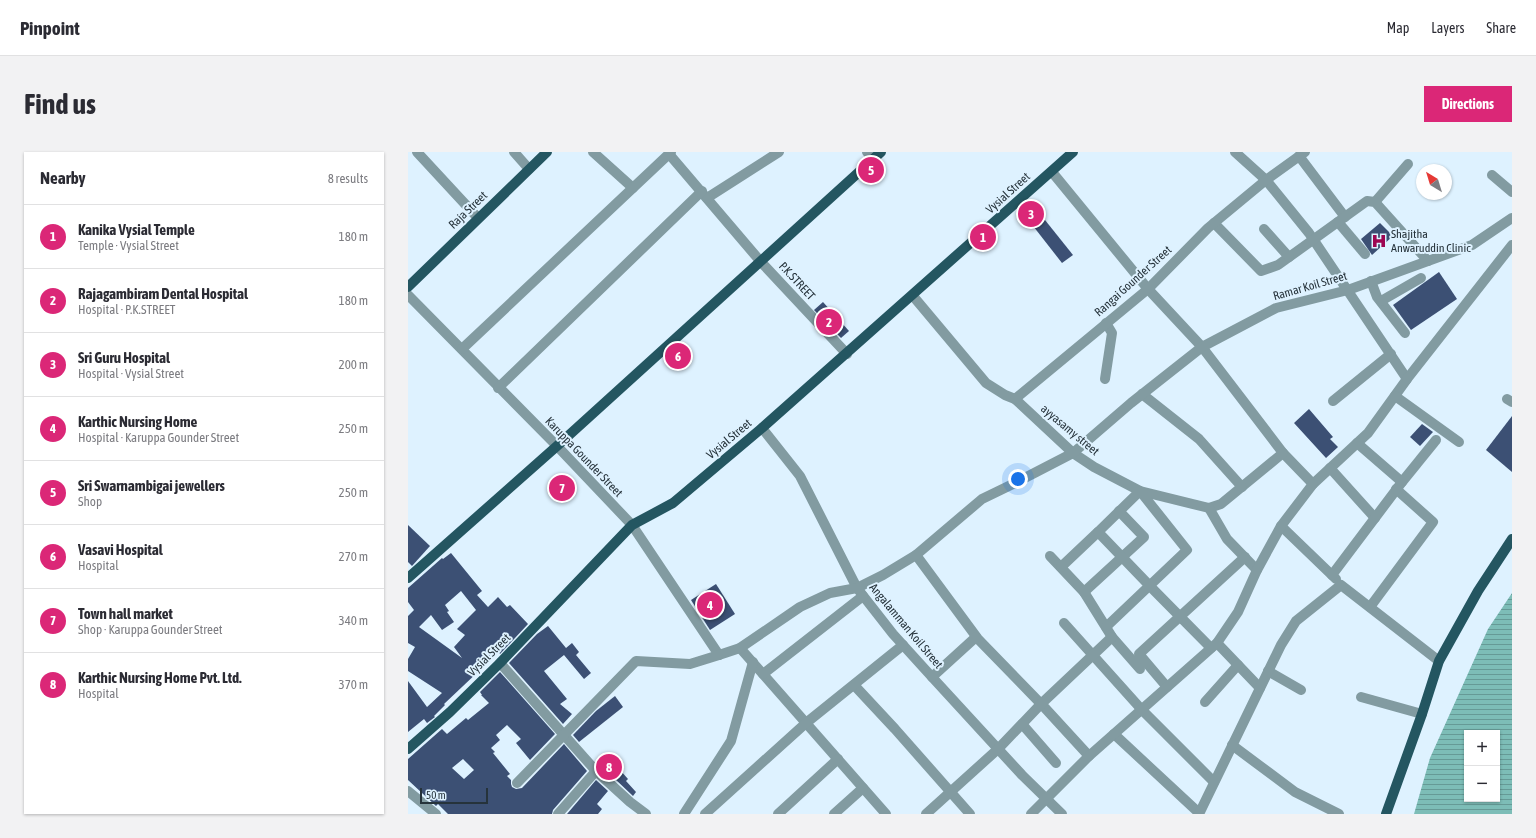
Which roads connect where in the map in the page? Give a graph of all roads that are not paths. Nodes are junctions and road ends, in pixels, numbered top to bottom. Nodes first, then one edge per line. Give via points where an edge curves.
1 (417, 152) edge
2 (514, 152) edge
3 (547, 152) edge
4 (593, 152) edge
5 (779, 152) edge
6 (1073, 152) edge
7 (1235, 152) edge
8 (670, 153) edge
9 (874, 154) edge
10 (1302, 154) edge
11 (1408, 164) dead end
12 (529, 169) junction
13 (1052, 172) junction
14 (1492, 175) dead end
15 (1266, 180) junction
16 (633, 188) junction
17 (1512, 192) edge
18 (705, 195) junction
19 (1374, 202) junction
20 (478, 218) junction
21 (1512, 218) edge
22 (1341, 220) junction
23 (1214, 223) junction
24 (1264, 228) dead end
25 (1314, 240) junction
26 (1512, 245) edge
27 (1365, 254) dead end
28 (1289, 257) junction
29 (1428, 261) junction
30 (761, 262) junction
31 (1421, 278) dead end
32 (1371, 281) junction
33 (408, 287) edge
34 (1148, 289) junction
35 (1348, 290) junction
36 (408, 295) edge
37 (913, 296) junction
38 (1381, 301) junction
39 (1106, 323) junction
40 (1406, 333) dead end
41 (1202, 347) junction
42 (462, 349) junction
43 (847, 354) junction
44 (1391, 354) junction
45 (1105, 379) dead end
46 (1408, 379) junction
47 (498, 388) junction
48 (1142, 394) junction
49 (1396, 396) junction
50 (1015, 399) junction
51 (1333, 401) dead end
52 (762, 428) junction
53 (1436, 440) dead end
54 (1459, 442) dead end
55 (1357, 443) junction
56 (557, 446) junction
57 (1073, 453) junction
58 (1284, 453) junction
59 (1330, 468) junction
60 (1313, 484) junction
61 (1399, 486) junction
62 (1242, 487) junction
63 (1140, 491) junction
64 (1209, 508) junction
65 (1119, 512) junction
66 (1375, 518) junction
67 (632, 525) junction
68 (1281, 526) junction
69 (1098, 532) junction
70 (1512, 539) edge
71 (916, 555) junction
72 (1050, 556) dead end
73 (1122, 558) junction
74 (1245, 558) junction
75 (1061, 567) junction
76 (1257, 570) junction
77 (1332, 575) junction
78 (408, 578) edge
79 (1149, 585) junction
80 (1341, 585) junction
81 (860, 592) junction
82 (1084, 592) junction
83 (1370, 607) junction
84 (1180, 617) junction
85 (1064, 623) dead end
86 (1106, 627) junction
87 (976, 637) junction
88 (1112, 637) junction
89 (903, 645) junction
90 (1214, 646) junction
91 (740, 648) junction
92 (719, 655) junction
93 (1093, 656) junction
94 (1439, 661) junction
95 (753, 662) junction
96 (500, 663) junction
97 (1238, 665) junction
98 (1140, 669) dead end
99 (1268, 671) junction
100 (763, 674) junction
101 (932, 677) junction
102 (854, 685) junction
103 (1167, 687) junction
104 (1260, 688) junction
105 (1301, 690) dead end
106 (1360, 697) dead end
107 (1205, 702) dead end
108 (1041, 704) junction
109 (1142, 710) junction
110 (1422, 714) junction
111 (806, 723) junction
112 (1022, 724) junction
113 (564, 734) junction
114 (1114, 734) junction
115 (1232, 745) junction
116 (408, 749) edge
117 (998, 749) junction
118 (1089, 756) junction
119 (838, 759) junction
120 (1056, 763) dead end
121 (596, 771) junction
122 (1214, 782) junction
123 (517, 783) dead end
124 (863, 788) junction
125 (408, 791) edge
126 (950, 792) junction
127 (1046, 800) junction
128 (436, 814) edge
129 (558, 814) edge
130 (646, 814) edge
131 (684, 814) edge
132 (705, 814) edge
133 (778, 814) edge
134 (834, 814) edge
135 (886, 814) edge
136 (926, 814) edge
137 (970, 814) edge
138 (1031, 814) edge
139 (1062, 814) edge
140 (1199, 814) edge
141 (1339, 814) edge
142 (1386, 814) edge

1 - 20 street
2 - 12 street
3 - 12 main road, Raja Street
4 - 16 street
5 - 18 street
6 - 13 main road, Vysial Street
7 - 15 street
8 - 16 street
8 - 18 street, P.K.STREET
9 - 30 main road
10 - 15 street, Rangai Gounder Street
10 - 22 street
11 - 19 street
12 - 20 main road, Raja Street
13 - 34 street
13 - 37 main road, Vysial Street
14 - 17 street
15 - 23 street, Rangai Gounder Street
15 - 25 street
16 - 42 street
18 - 30 street, P.K.STREET
18 - 47 street
19 - 22 street via 1367,201
19 - 29 street
20 - 33 main road, Raja Street
21 - 29 street, Ramar Koil Street via 1472,245
22 - 25 street
22 - 27 street
23 - 28 street via 1261,271 1278,265
23 - 34 street, Rangai Gounder Street
24 - 28 street
25 - 28 street
25 - 35 street
26 - 46 street
29 - 32 street, Ramar Koil Street
30 - 43 street, P.K.STREET
30 - 56 main road
31 - 38 street
32 - 35 street, Ramar Koil Street
32 - 38 street
34 - 39 street, Rangai Gounder Street
34 - 41 street
35 - 41 street, Ramar Koil Street via 1276,308
35 - 44 street
36 - 42 street, Karuppa Gounder Street
37 - 43 main road, Vysial Street
37 - 50 street, ayyasamy street via 986,383
38 - 40 street
39 - 45 street via 1112,333
39 - 50 street, Rangai Gounder Street
41 - 48 street, Ramar Koil Street
41 - 58 street
42 - 47 street, Karuppa Gounder Street
43 - 52 main road, Vysial Street
44 - 46 street
44 - 51 street
46 - 49 street
47 - 56 street, Karuppa Gounder Street
48 - 57 street, Ramar Koil Street
48 - 62 street via 1199,439
49 - 54 street
49 - 55 street via 1368,434
50 - 57 street, ayyasamy street
52 - 67 main road, Vysial Street via 673,503
52 - 81 street, Angalamman Koil Street via 800,476
53 - 61 street
55 - 59 street
55 - 61 street
56 - 67 street, Karuppa Gounder Street
56 - 78 main road
57 - 63 street, ayyasamy street
57 - 71 street, Ramar Koil Street via 982,498
58 - 60 street
58 - 62 street
59 - 60 street
59 - 66 street
60 - 68 street
61 - 66 street
61 - 83 street via 1433,522
62 - 64 street via 1221,504
63 - 64 street, ayyasamy street
63 - 65 street
63 - 79 street via 1187,550
64 - 74 street via 1226,539
65 - 69 street
65 - 73 street via 1144,537
66 - 77 street
67 - 92 street, Karuppa Gounder Street
67 - 96 main road, Vysial Street
68 - 76 street
68 - 77 street
69 - 73 street
69 - 75 street
70 - 94 main road via 1478,591
71 - 81 street, Ramar Koil Street
71 - 87 street
72 - 75 street
73 - 79 street
73 - 82 street
74 - 76 street
74 - 84 street
75 - 82 street
76 - 90 street via 1238,612
77 - 80 street
79 - 84 street
79 - 86 street
80 - 83 street
80 - 99 street via 1296,621
81 - 89 street, Angalamman Koil Street
81 - 91 street via 830,593 800,606
81 - 100 street
82 - 86 street
83 - 94 street
84 - 90 street
84 - 103 street via 1139,654
85 - 93 street
86 - 88 street
87 - 101 street
87 - 108 street
88 - 93 street
88 - 98 street
89 - 101 street, Angalamman Koil Street
89 - 102 street
90 - 97 street
90 - 103 street
91 - 92 street
91 - 95 street
92 - 113 street via 690,664 636,661
93 - 108 street
93 - 109 street
94 - 110 main road
95 - 100 street
95 - 131 street via 731,742
96 - 113 street
96 - 116 main road, Vysial Street
97 - 104 street
97 - 107 street
99 - 104 street
99 - 105 street
100 - 111 street
101 - 117 street, Angalamman Koil Street
102 - 111 street
102 - 126 street
103 - 109 street
104 - 115 street
106 - 110 street
108 - 112 street
108 - 118 street
109 - 114 street
109 - 122 street
110 - 142 main road
111 - 119 street
111 - 132 street
112 - 117 street
112 - 120 street
113 - 121 street
113 - 123 street
114 - 118 street
114 - 140 street
115 - 122 street
115 - 141 street via 1295,792
117 - 126 street
117 - 127 street, Angalamman Koil Street
118 - 127 street
119 - 124 street
119 - 133 street
121 - 129 street
121 - 130 street
122 - 140 street
124 - 134 street
124 - 135 street
125 - 128 street
126 - 136 street
126 - 137 street
127 - 138 street
127 - 139 street, Angalamman Koil Street

